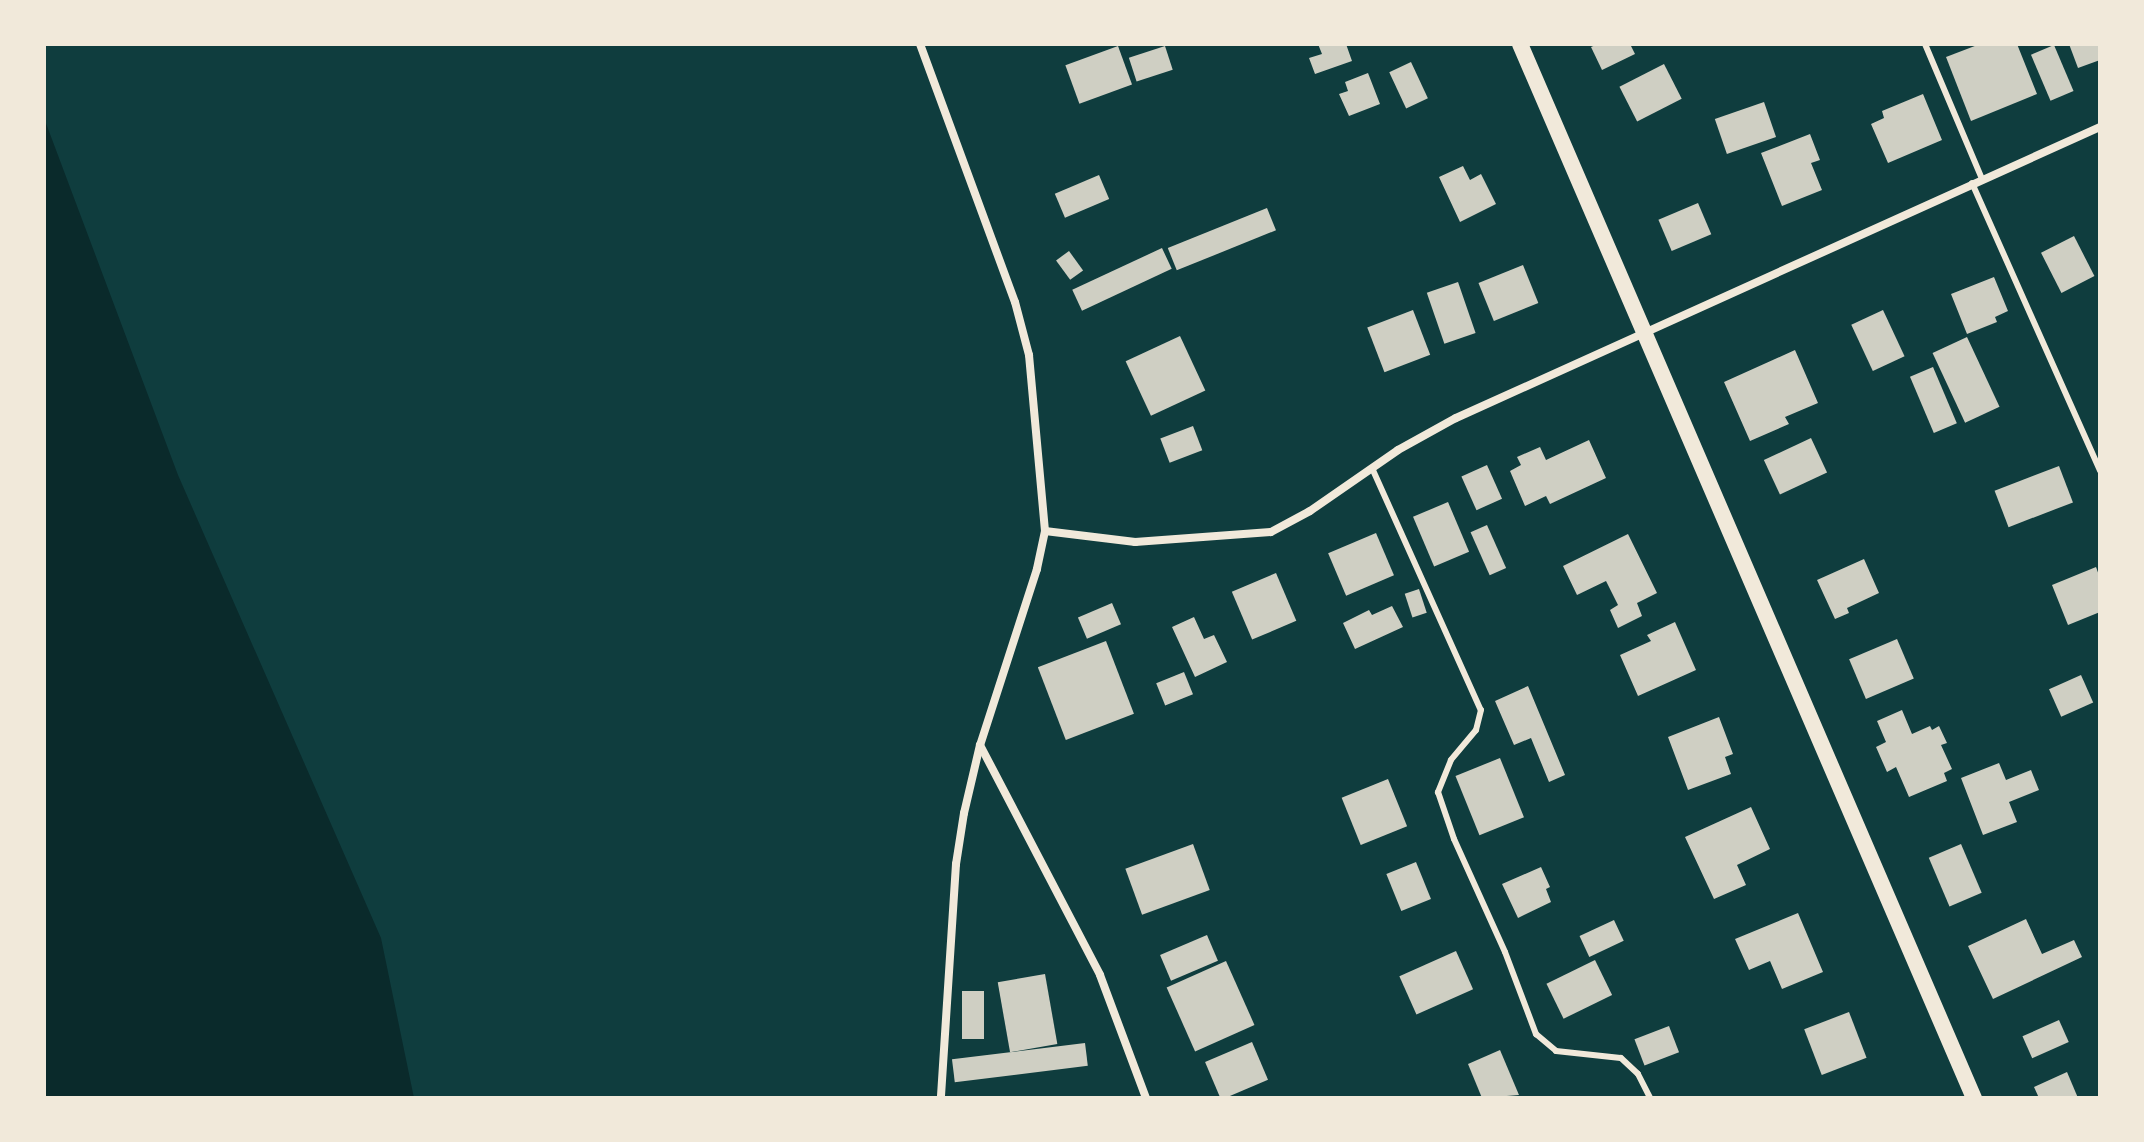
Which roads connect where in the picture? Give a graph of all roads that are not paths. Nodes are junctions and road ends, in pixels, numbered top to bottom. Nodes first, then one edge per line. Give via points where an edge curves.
1 (920, 44) edge
2 (1520, 44) edge
3 (1925, 44) edge
4 (2100, 127) edge
5 (1982, 179) junction
6 (1972, 183) junction
7 (1644, 332) junction
8 (1372, 468) junction
9 (2100, 471) edge
10 (1045, 531) junction
11 (980, 745) junction
12 (941, 1098) edge
13 (1146, 1098) edge
14 (1650, 1098) edge
15 (1974, 1098) edge

1 - 10 street via 1019,315 1029,355
2 - 7 main road
3 - 5 lane
4 - 5 street
5 - 6 street
6 - 7 street
6 - 9 lane
7 - 8 street via 1456,418
7 - 15 main road
8 - 10 street via 1292,522 1258,536 1135,542
8 - 14 lane via 1481,710 1476,730 1451,760 1438,792 1531,1022 1556,1051 1621,1058 1638,1074
10 - 11 street
11 - 12 street via 956,864
11 - 13 street via 1100,975

